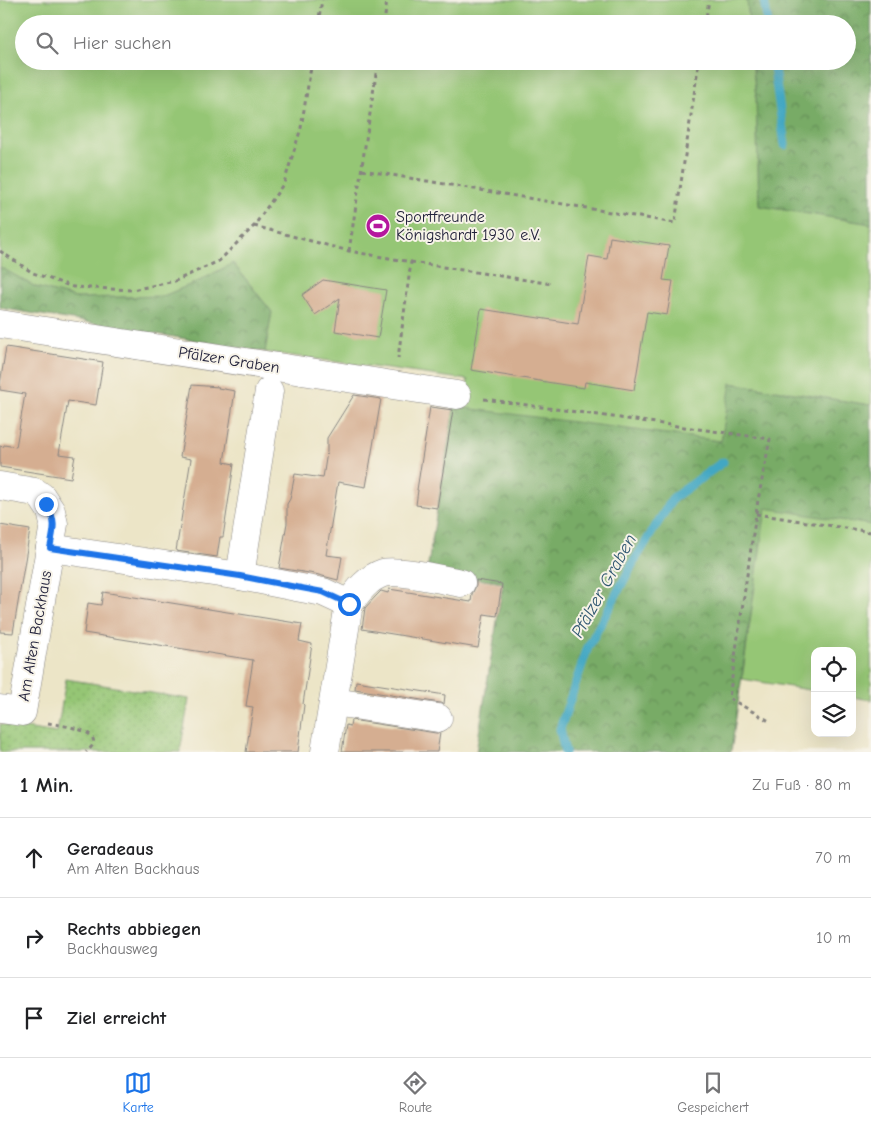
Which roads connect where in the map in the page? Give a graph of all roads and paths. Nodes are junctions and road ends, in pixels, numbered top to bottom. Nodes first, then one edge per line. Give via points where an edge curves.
1 (322, 0) edge
2 (387, 0) edge
3 (709, 0) edge
4 (320, 15) edge
5 (385, 15) edge
6 (706, 15) edge
7 (311, 70) edge
8 (377, 70) edge
9 (698, 70) edge
10 (362, 170) junction
11 (254, 226) junction
12 (0, 251) edge
13 (349, 251) junction
14 (411, 262) junction
15 (552, 284) dead end
16 (0, 324) edge
17 (394, 386) junction
18 (269, 391) dead end
19 (457, 395) joint
20 (0, 486) edge
21 (756, 514) junction
22 (871, 532) edge
23 (50, 548) junction
24 (240, 576) junction
25 (461, 583) dead end
26 (349, 604) junction
27 (334, 702) junction
28 (11, 711) edge
29 (438, 718) dead end
30 (769, 721) dead end
31 (86, 752) edge
32 (325, 752) edge

1 - 4 path
2 - 5 path
3 - 6 path
7 - 11 path via 301,128 284,184
8 - 10 path
9 - 10 path via 675,223
10 - 13 path
11 - 12 path via 218,261 175,281 132,290 73,287 33,273
11 - 13 path
13 - 14 path
14 - 15 path
14 - 17 path
16 - 17 street, Pfälzer Graben
17 - 19 street, Pfälzer Graben
18 - 24 street
19 - 21 path via 770,440
20 - 23 street via 35,492 42,497 51,511 54,524
21 - 22 path
21 - 30 path via 729,698
23 - 24 street, Am Alten Backhaus
23 - 28 street, Am Alten Backhaus
24 - 26 street, Am Alten Backhaus via 323,592
25 - 26 street via 396,572 384,573 371,579
26 - 27 street
27 - 29 street
27 - 32 street
28 - 31 path via 41,722 83,730 93,741

